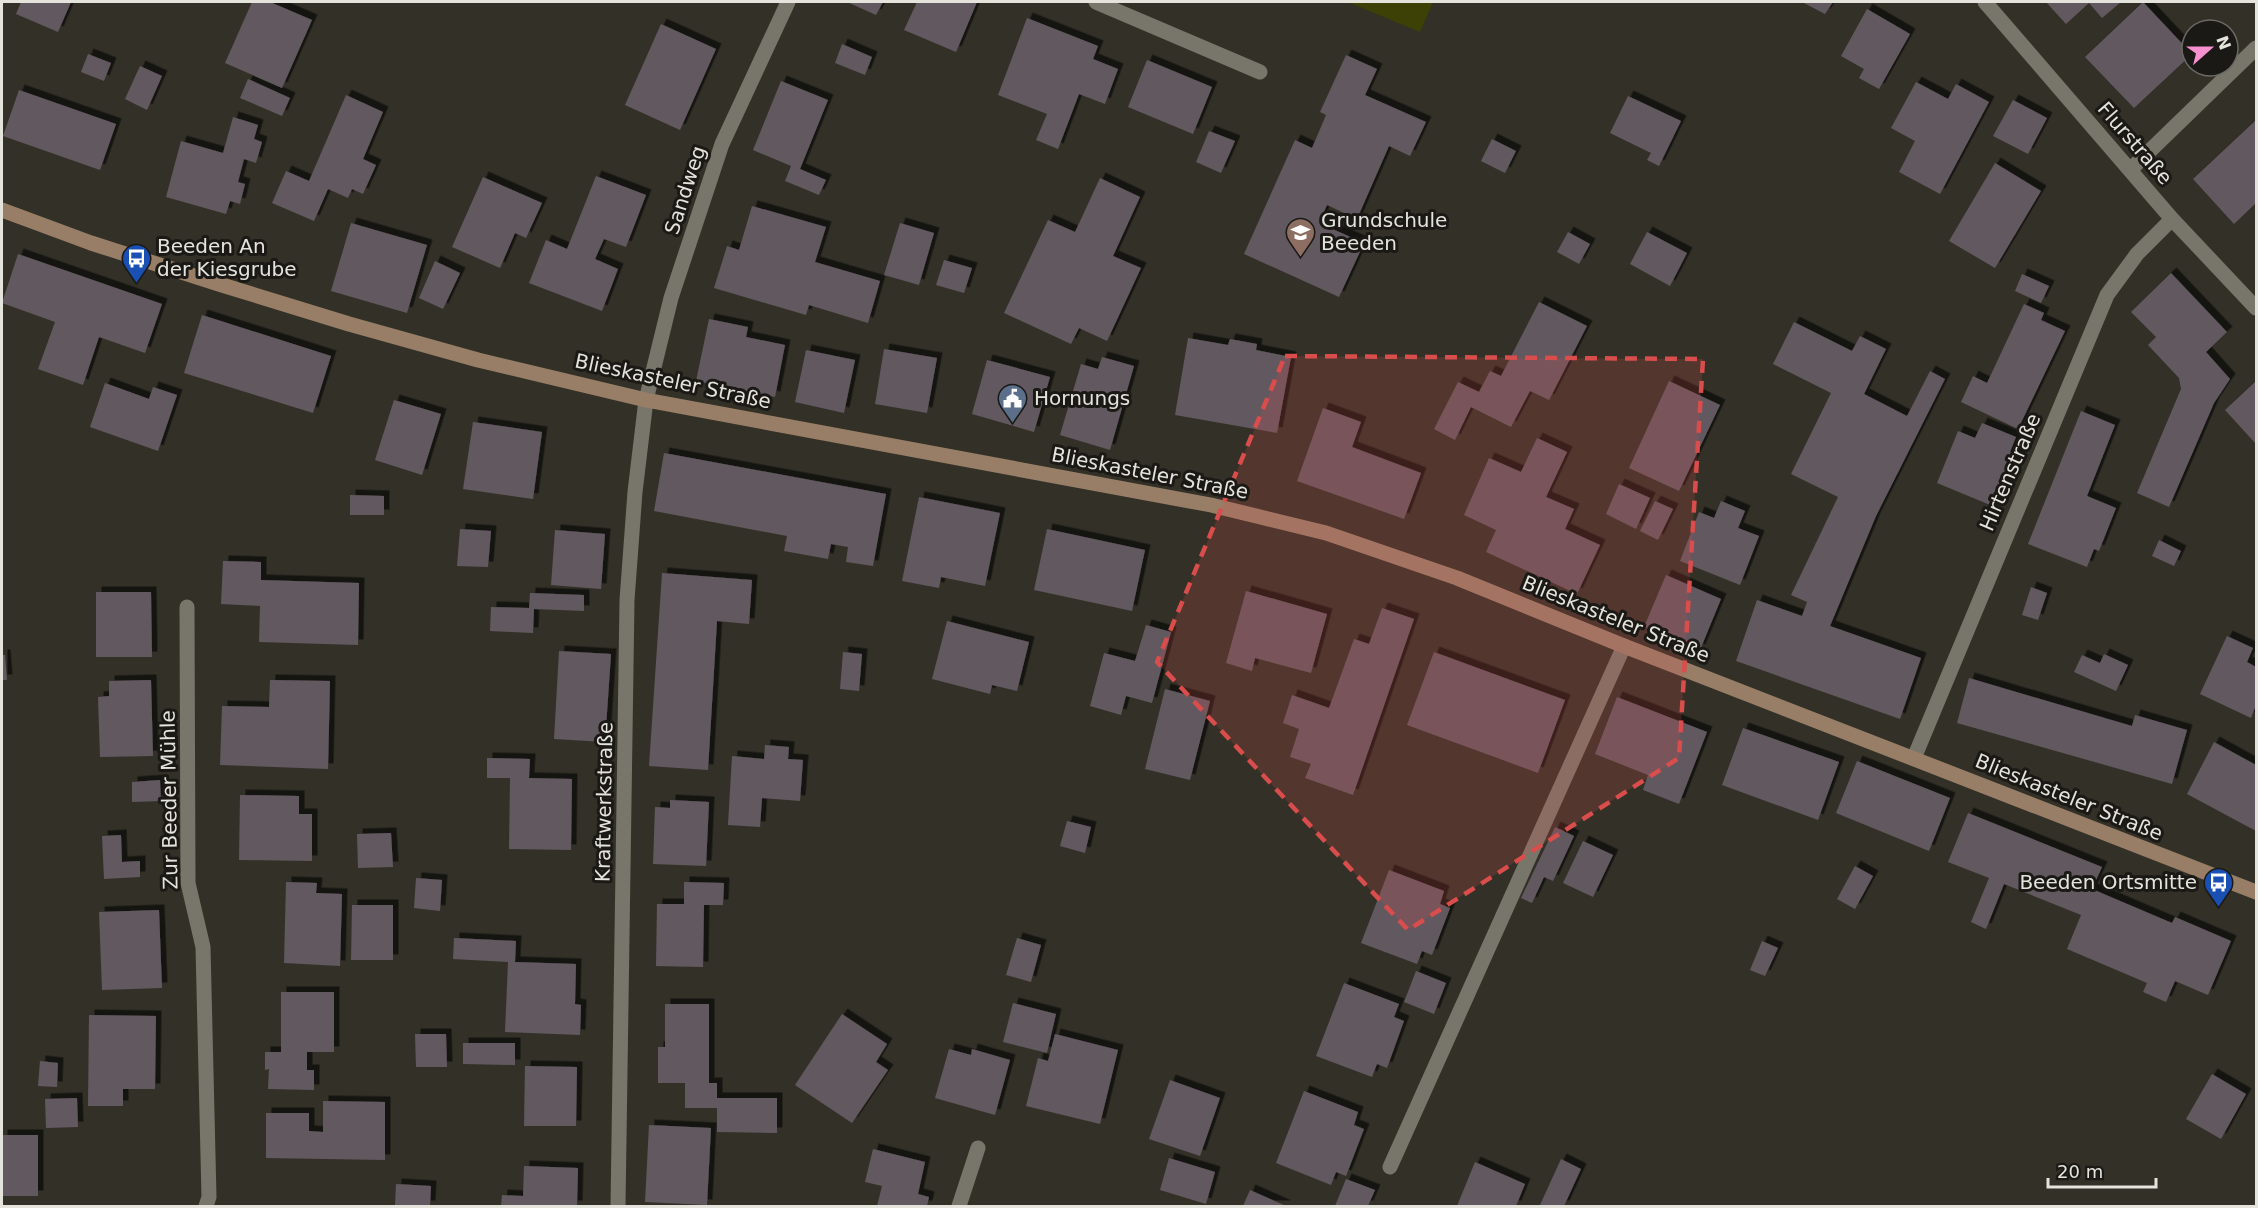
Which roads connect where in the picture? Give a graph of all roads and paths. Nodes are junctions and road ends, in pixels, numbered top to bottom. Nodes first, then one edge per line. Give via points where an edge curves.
1 (788, 2) edge
2 (1096, 2) edge
3 (1985, 2) edge
4 (2256, 48) edge
5 (1260, 72) dead end
6 (2130, 170) junction
7 (2, 210) edge
8 (2172, 219) junction
9 (2256, 308) edge
10 (646, 400) junction
11 (187, 607) dead end
12 (1624, 646) junction
13 (1914, 758) junction
14 (2256, 892) edge
15 (978, 1148) dead end
16 (1390, 1167) dead end
17 (206, 1206) edge
18 (618, 1206) edge
19 (959, 1206) edge

1 - 10 street, Sandweg via 722,144 671,298
2 - 5 street
3 - 6 street, Flurstraße
4 - 6 street
6 - 8 street, Flurstraße
7 - 10 street, Blieskasteler Straße via 91,243 349,324
8 - 9 street, Flurstraße
8 - 13 street, Hirtenstraße via 2137,254 2107,295
10 - 12 street, Blieskasteler Straße via 1211,505 1326,533 1457,578
10 - 18 street, Kraftwerkstraße via 627,600
11 - 17 street, Zur Beeder Mühle via 188,883 203,947 209,1197
12 - 13 street, Blieskasteler Straße
12 - 16 street
13 - 14 street, Blieskasteler Straße
15 - 19 street

